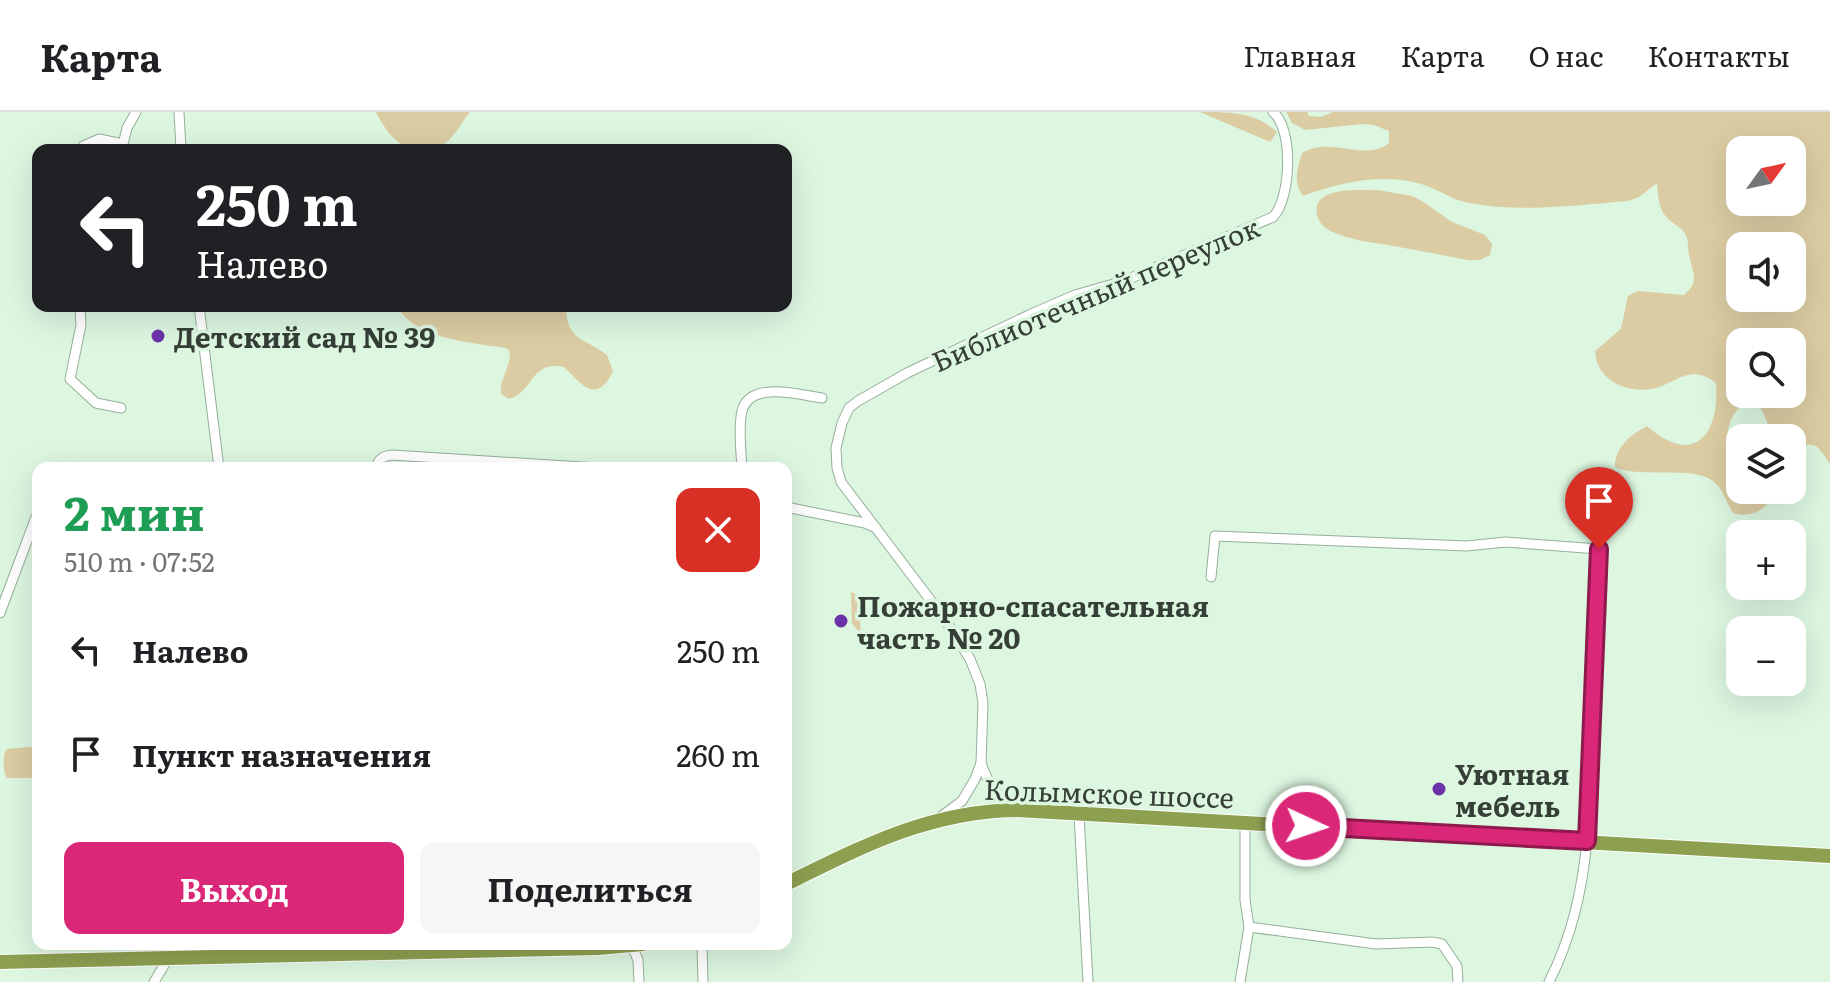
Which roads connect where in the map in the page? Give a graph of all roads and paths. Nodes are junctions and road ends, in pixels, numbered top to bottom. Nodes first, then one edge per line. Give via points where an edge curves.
1 (136, 112) edge
2 (179, 112) edge
3 (1273, 112) edge
4 (88, 144) edge
5 (123, 144) edge
6 (123, 144) edge
7 (181, 144) edge
8 (80, 312) edge
9 (200, 312) edge
10 (822, 398) dead end
11 (121, 408) dead end
12 (218, 462) edge
13 (378, 462) edge
14 (503, 462) edge
15 (742, 462) edge
16 (792, 508) edge
17 (32, 528) edge
18 (879, 529) junction
19 (1600, 533) dead end
20 (1599, 549) junction
21 (1211, 577) dead end
22 (0, 613) edge
23 (981, 763) junction
24 (975, 779) junction
25 (988, 782) junction
26 (1015, 810) junction
27 (978, 812) junction
28 (1079, 814) junction
29 (937, 819) junction
30 (1245, 823) junction
31 (1587, 841) junction
32 (1830, 856) edge
33 (792, 881) edge
34 (1249, 927) junction
35 (234, 950) edge
36 (638, 950) edge
37 (702, 950) edge
38 (169, 957) junction
39 (0, 962) edge
40 (154, 982) edge
41 (639, 982) edge
42 (703, 982) edge
43 (1088, 982) edge
44 (1240, 982) edge
45 (1458, 982) edge
46 (1549, 982) edge

1 - 5 street
2 - 7 street
3 - 18 street, Библиотечный переулок via 1287,136 1285,199 1273,217 1029,315 907,373 849,408 836,448 837,468 847,490
4 - 6 street via 99,139
8 - 11 street via 70,379 96,403
9 - 12 street
10 - 15 street via 777,392 749,400 742,409
13 - 14 street via 392,455
16 - 18 street
17 - 22 street
18 - 23 street, Библиотечный переулок via 976,672 983,703
19 - 20 street
20 - 21 street via 1215,536
20 - 31 street
23 - 24 street, Библиотечный переулок
23 - 25 street, Библиотечный переулок
24 - 27 street via 971,800
24 - 29 street, Библиотечный переулок via 962,801
25 - 26 street, Библиотечный переулок
25 - 27 street via 992,794
26 - 27 highway, Колымское шоссе
26 - 28 highway, Колымское шоссе
27 - 29 highway, Колымское шоссе
28 - 30 highway, Колымское шоссе
28 - 43 street
29 - 33 highway, Колымское шоссе via 875,841
30 - 31 highway, Колымское шоссе
30 - 34 street
31 - 32 highway, Колымское шоссе
31 - 46 street via 1582,891
34 - 44 street
34 - 45 street via 1376,944 1442,944 1457,966
35 - 38 highway
36 - 41 street
37 - 42 street
38 - 39 highway
38 - 40 street

